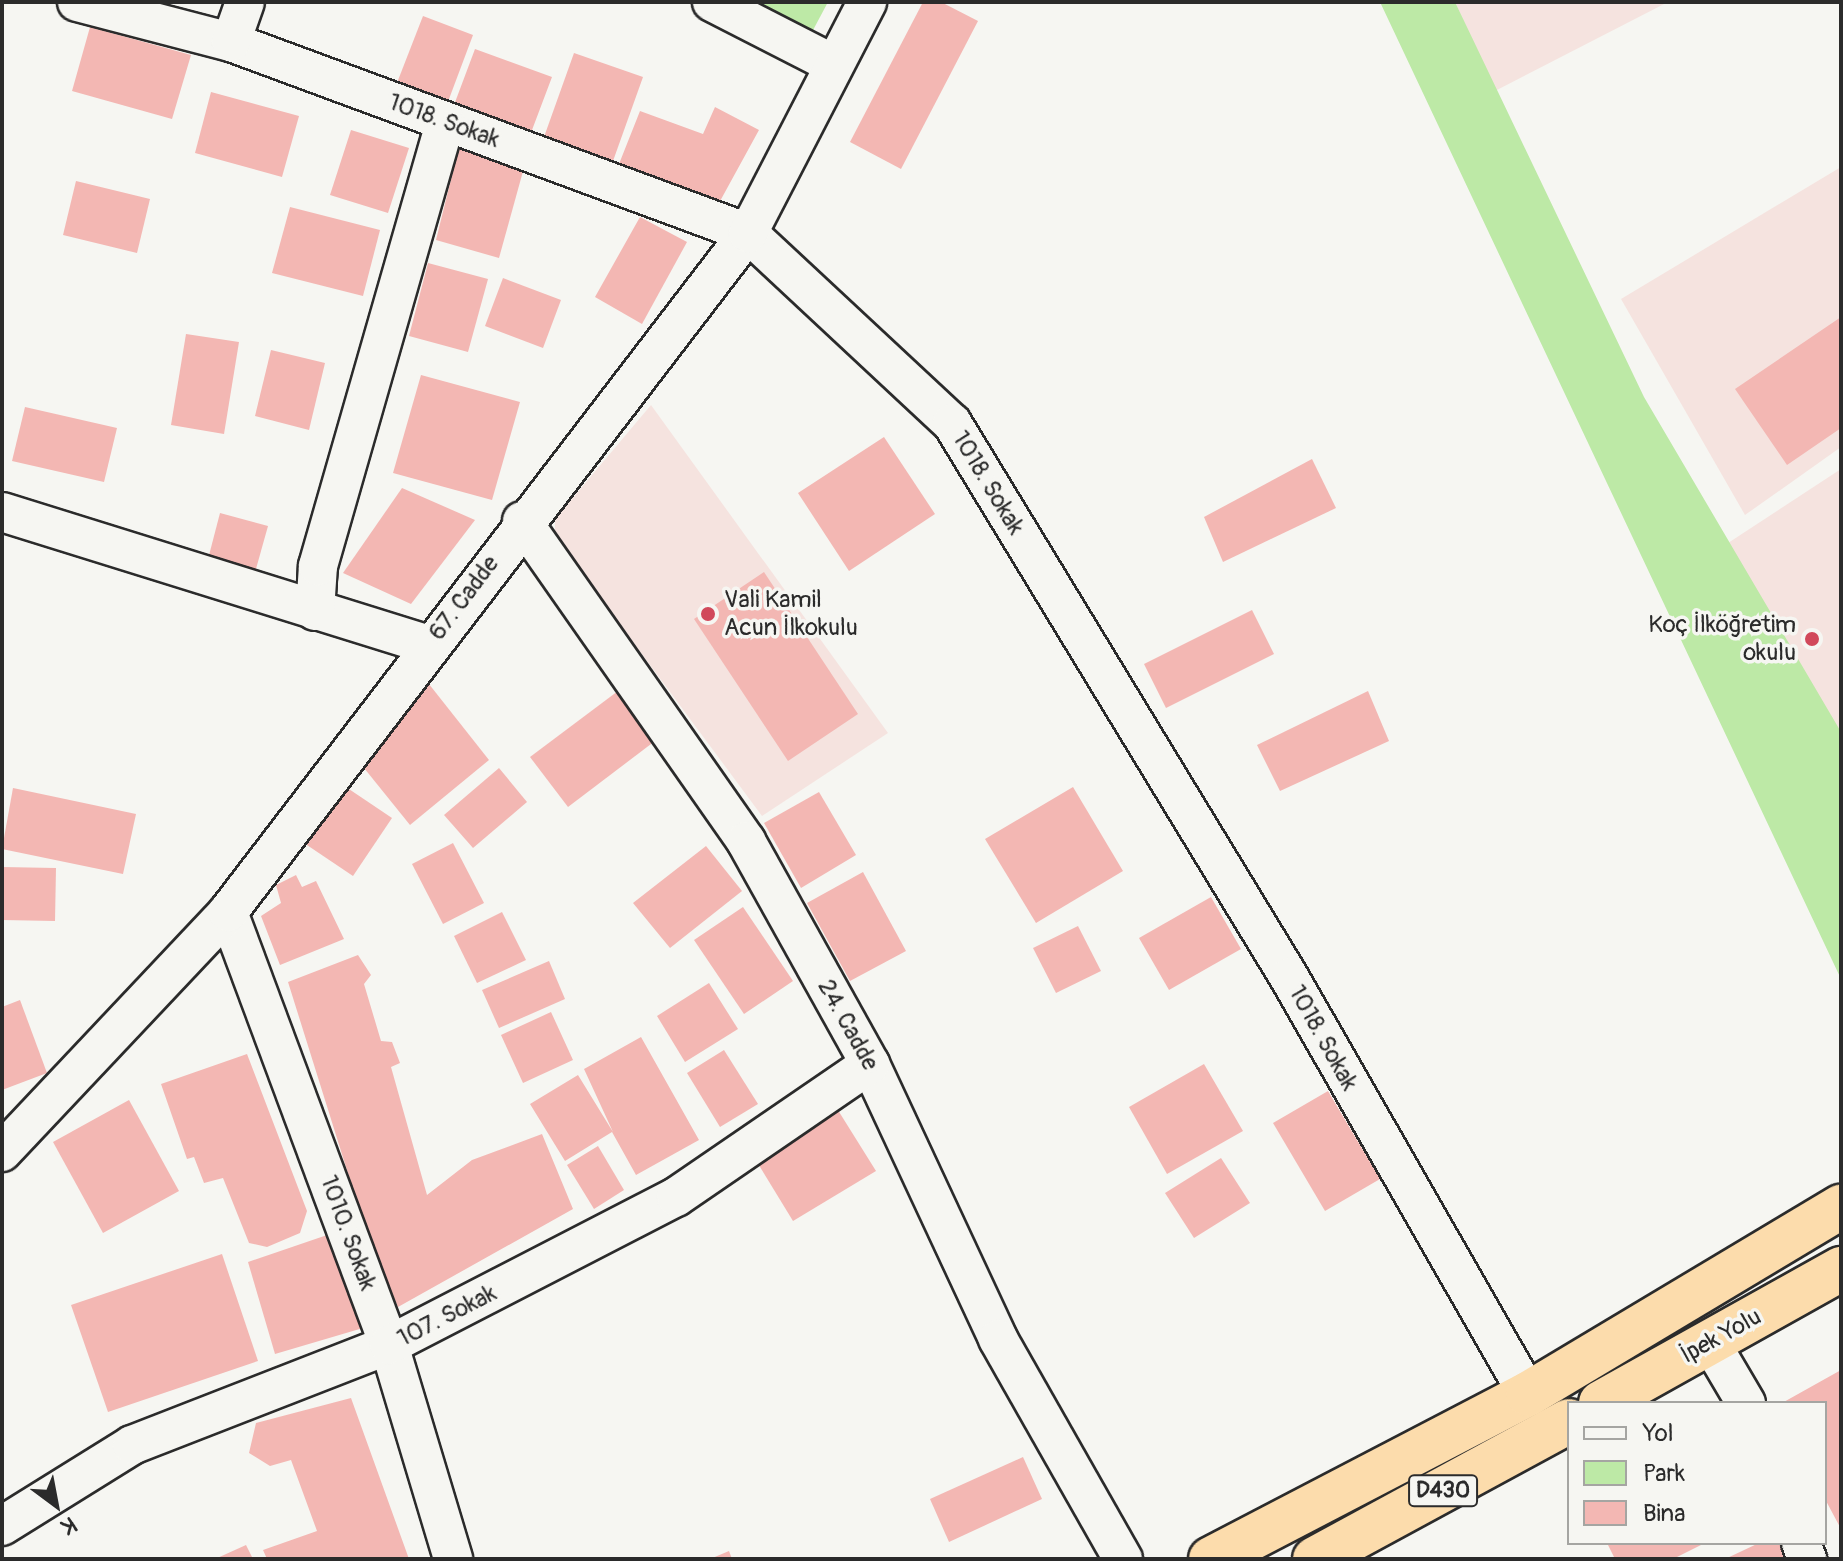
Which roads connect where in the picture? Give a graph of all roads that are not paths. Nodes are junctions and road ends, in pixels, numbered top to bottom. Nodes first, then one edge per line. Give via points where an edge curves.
1 (77, 2) edge
2 (245, 2) edge
3 (712, 2) edge
4 (867, 2) edge
5 (231, 42) junction
6 (833, 64) junction
7 (445, 122) junction
8 (748, 233) junction
9 (2, 512) edge
10 (522, 521) junction
11 (315, 611) junction
12 (428, 645) junction
13 (228, 912) junction
14 (870, 1064) junction
15 (2, 1152) edge
16 (1841, 1207) edge
17 (1841, 1269) edge
18 (1710, 1342) junction
19 (389, 1345) junction
20 (1528, 1394) junction
21 (1605, 1401) edge
22 (1745, 1401) edge
23 (1567, 1422) edge
24 (2, 1526) edge
25 (453, 1559) edge
26 (1123, 1559) edge
27 (1211, 1559) edge
28 (1315, 1559) edge

1 - 5 street, 1018. Sokak
2 - 5 street
3 - 6 street
4 - 6 street, 67. Cadde
5 - 7 street, 1018. Sokak
6 - 8 street, 67. Cadde
7 - 8 street, 1018. Sokak
7 - 11 street via 322,553
8 - 10 street, 67. Cadde
8 - 20 street, 1018. Sokak via 952,423 1289,977
9 - 11 street
10 - 12 street, 67. Cadde
10 - 14 street, 24. Cadde via 746,841
11 - 12 street
12 - 13 street, 67. Cadde
13 - 15 street, 67. Cadde
13 - 19 street, 1010. Sokak
14 - 19 street, 107. Sokak via 676,1197
14 - 26 street, 24. Cadde via 998,1339
16 - 20 highway, D430
17 - 18 highway, İpek Yolu
18 - 21 highway, İpek Yolu
18 - 22 street
19 - 24 street, 107. Sokak via 132,1445
19 - 25 street, 1010. Sokak
20 - 27 highway, D430
23 - 28 highway, D430

